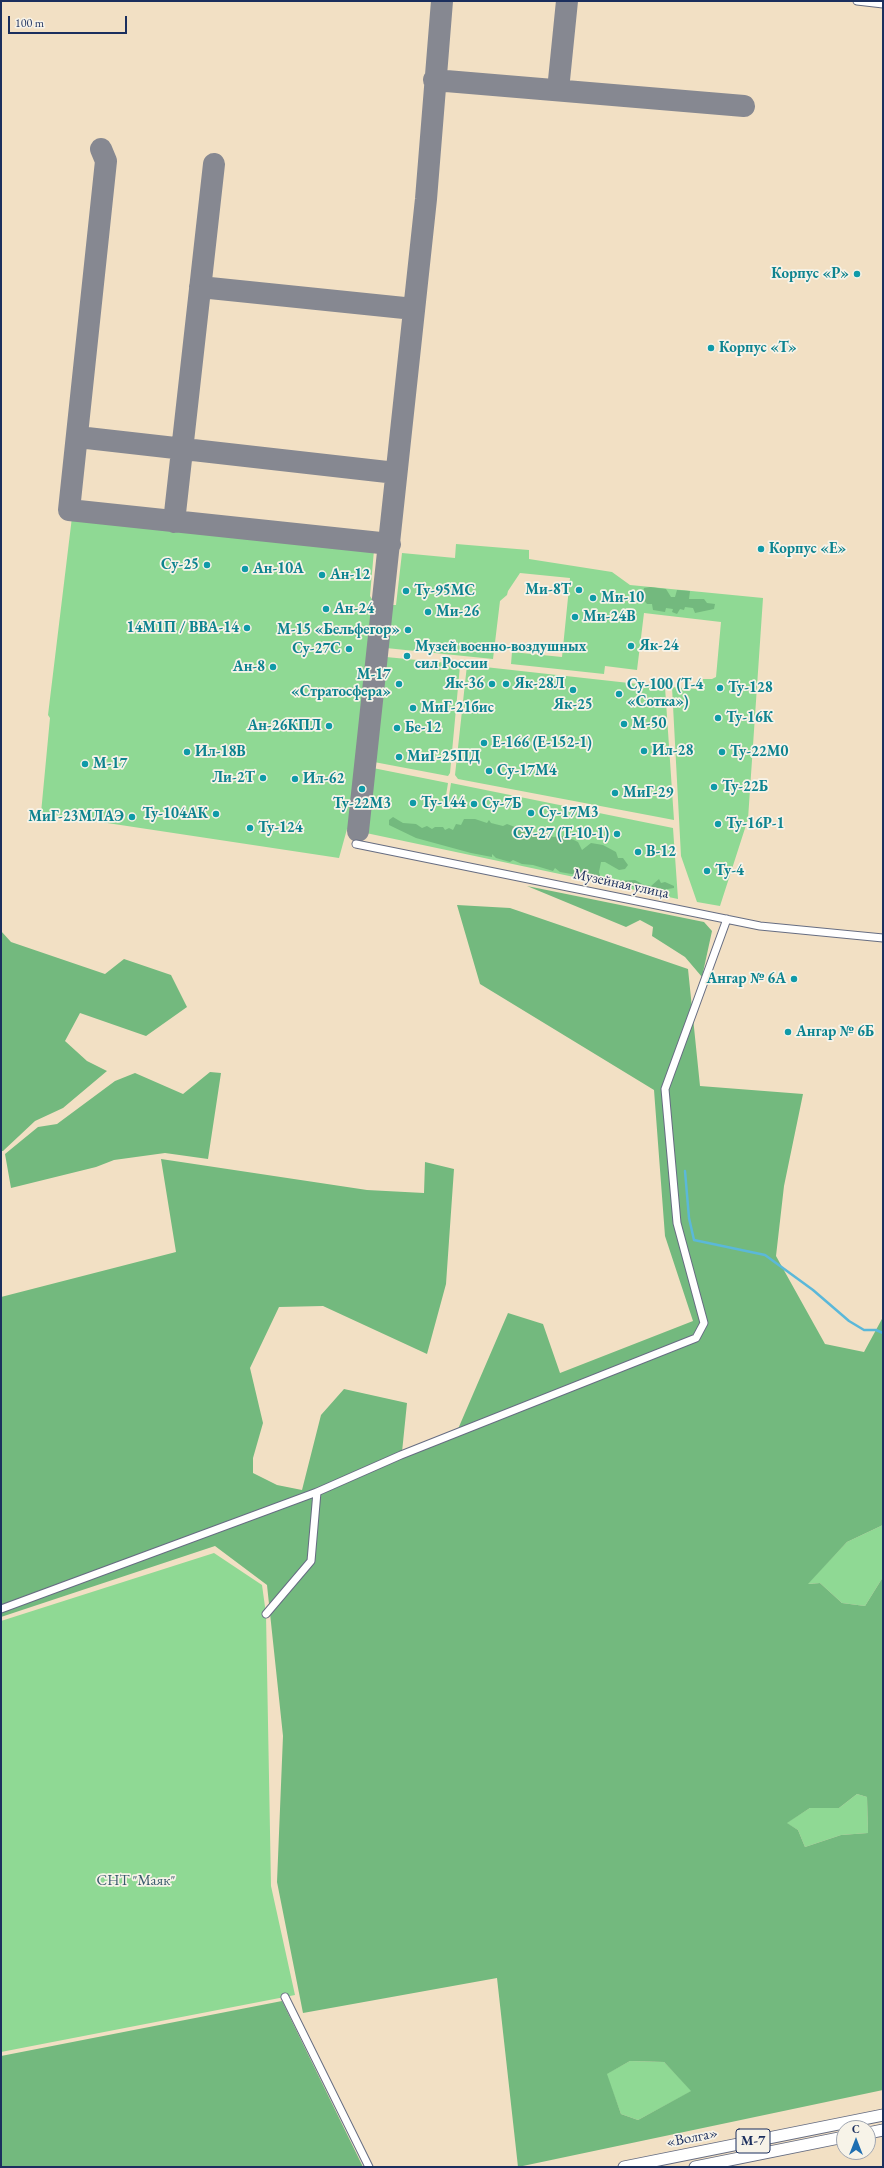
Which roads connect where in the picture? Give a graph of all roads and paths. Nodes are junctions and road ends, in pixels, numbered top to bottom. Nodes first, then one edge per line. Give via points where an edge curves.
1 (857, 1) edge
2 (883, 4) edge
3 (356, 844) dead end
4 (727, 919) junction
5 (883, 938) edge
6 (317, 1492) junction
7 (1, 1609) edge
8 (266, 1614) dead end
9 (285, 1997) dead end
10 (883, 2115) edge
11 (836, 2140) edge
12 (369, 2167) edge
13 (624, 2167) edge
14 (695, 2167) edge

1 - 2 street
3 - 4 street, Музейная улица
4 - 5 street, Музейная улица via 760,926
4 - 6 street via 665,1089 677,1222 704,1323 696,1338 401,1455
6 - 7 street
6 - 8 street via 311,1561
9 - 12 street
10 - 13 highway, «Волга» / М-7
11 - 14 highway, «Волга» / М-7

